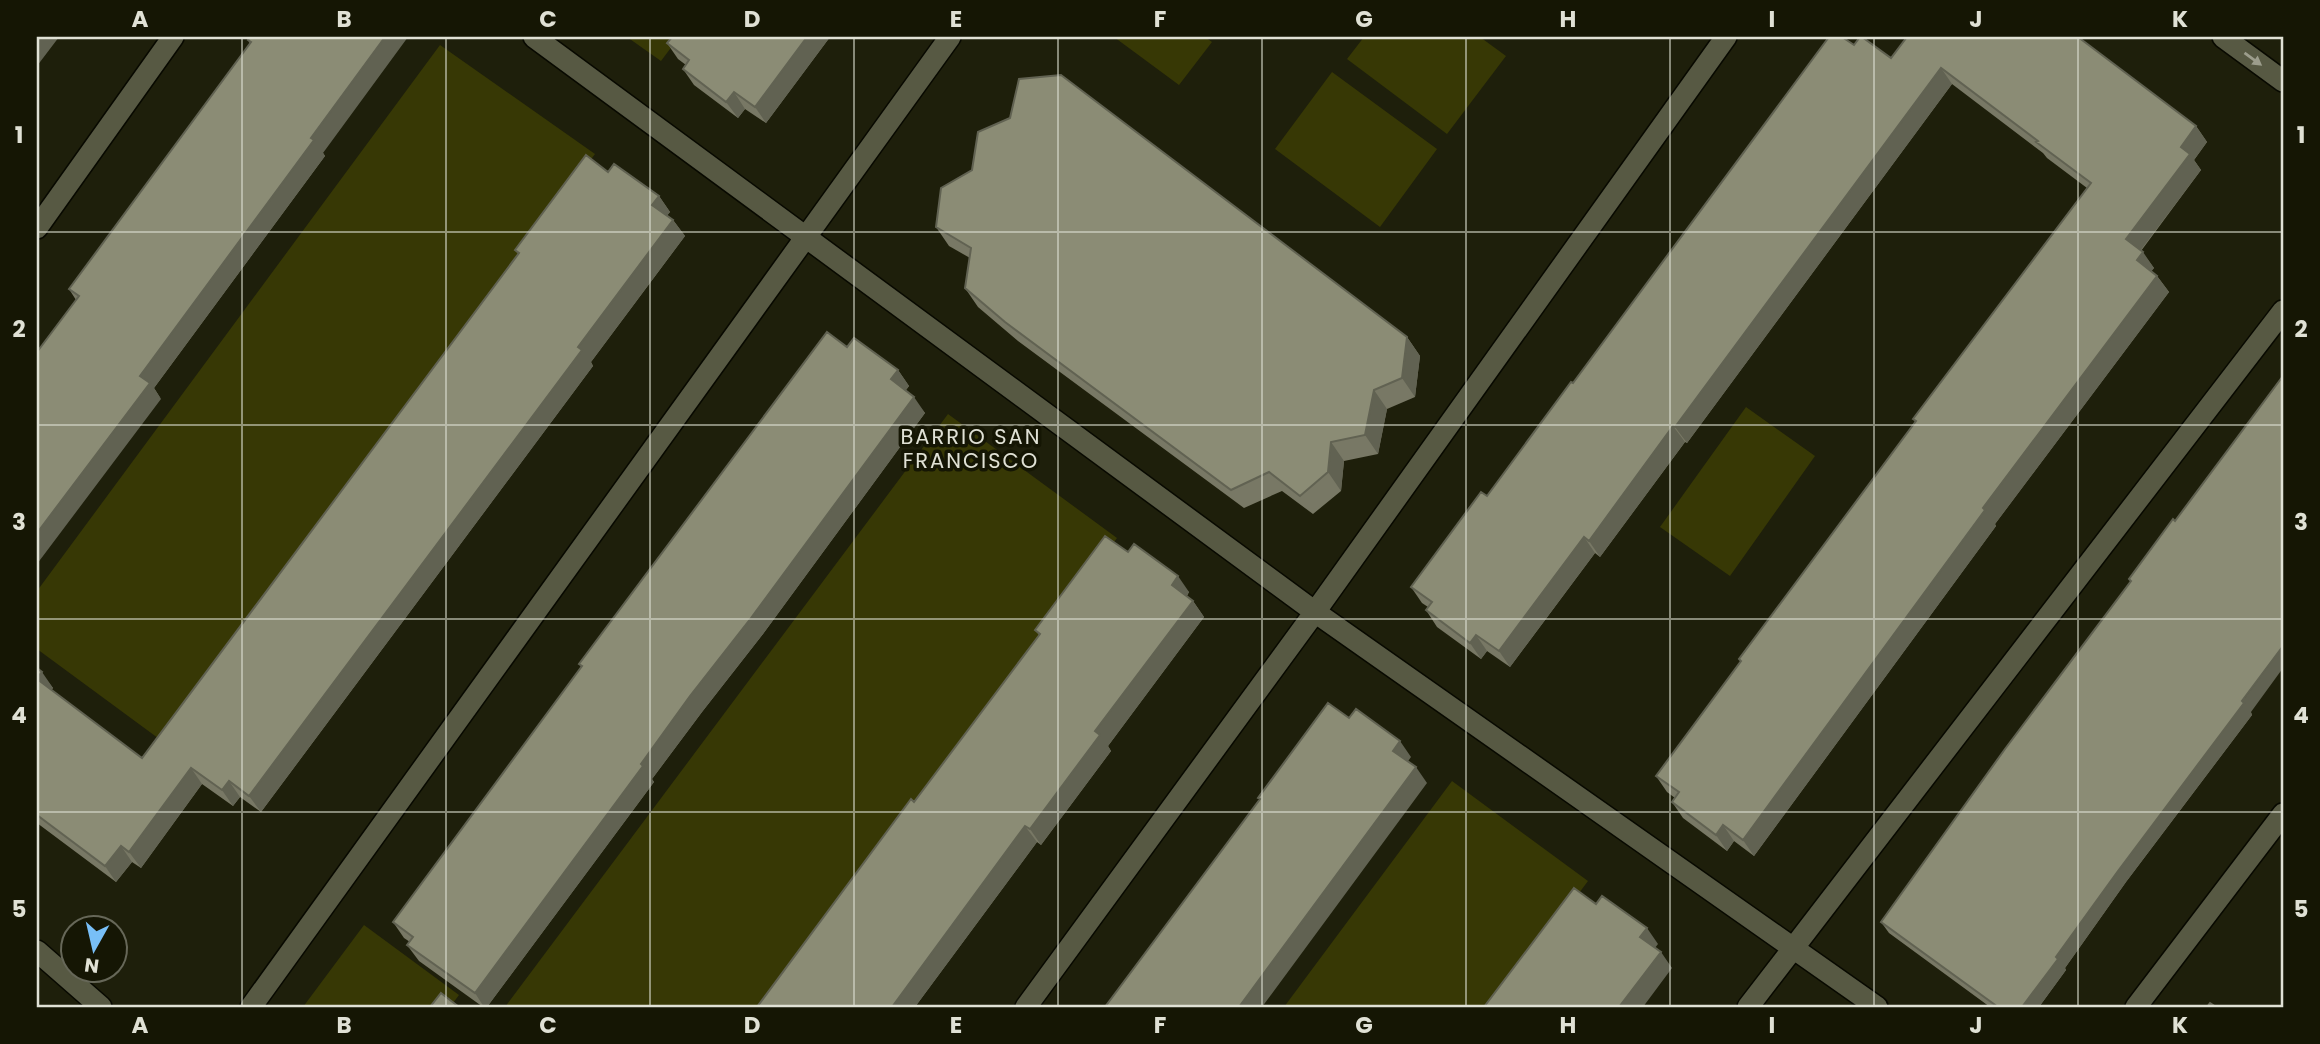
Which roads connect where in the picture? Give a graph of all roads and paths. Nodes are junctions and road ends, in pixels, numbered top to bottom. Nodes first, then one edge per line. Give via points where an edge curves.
1 (173, 37) edge
2 (534, 37) edge
3 (950, 37) edge
4 (1726, 37) edge
5 (2223, 37) edge
6 (2283, 81) edge
7 (37, 228) edge
8 (805, 237) junction
9 (2283, 311) edge
10 (1315, 612) junction
11 (2283, 814) edge
12 (1792, 948) junction
13 (37, 951) edge
14 (101, 1007) edge
15 (251, 1007) edge
16 (1026, 1007) edge
17 (1748, 1007) edge
18 (1878, 1007) edge
19 (2136, 1007) edge

1 - 7 street
2 - 8 street
3 - 8 street
4 - 10 street
5 -> 6 street
8 - 10 street
8 - 15 street
9 - 12 street
10 - 12 street
10 - 16 street
11 - 19 street
12 - 17 street
12 - 18 street
13 - 14 street

